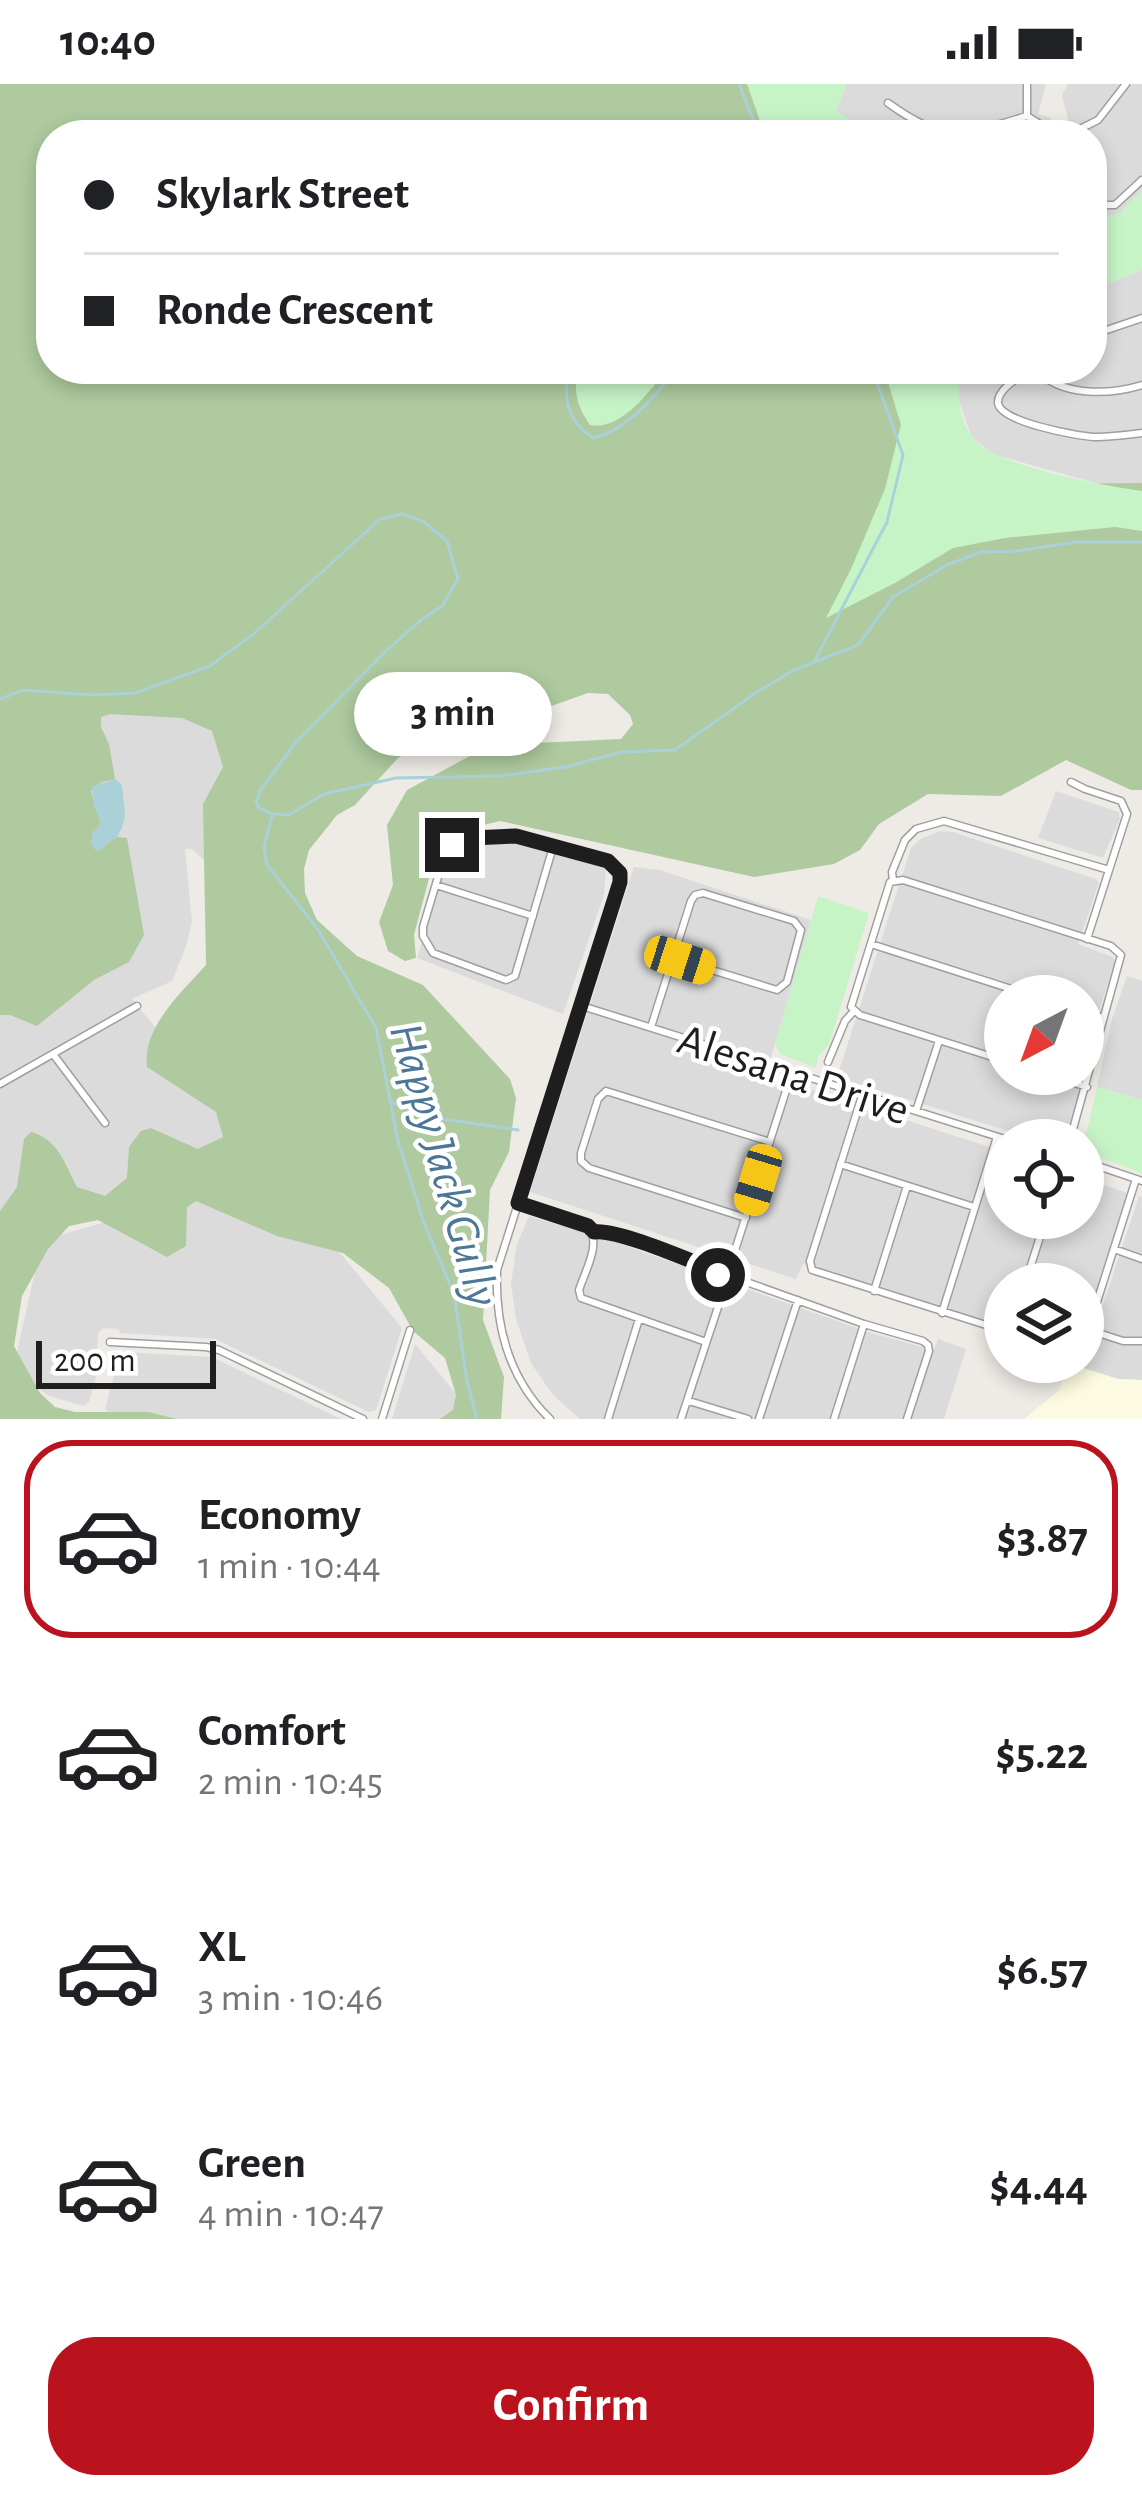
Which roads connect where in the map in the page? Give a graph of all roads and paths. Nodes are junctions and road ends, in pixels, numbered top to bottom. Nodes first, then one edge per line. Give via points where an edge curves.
1 (1027, 84) edge
2 (1126, 84) edge
3 (888, 103) dead end
4 (1027, 116) junction
5 (912, 120) edge
6 (1014, 120) edge
7 (1033, 120) edge
8 (1096, 120) edge
9 (1142, 180) edge
10 (1107, 205) edge
11 (1142, 318) edge
12 (1107, 330) edge
13 (1012, 384) edge
14 (1055, 384) edge
15 (1142, 385) edge
16 (1142, 433) edge
17 (1071, 782) dead end
18 (553, 847) junction
19 (1109, 870) junction
20 (893, 880) junction
21 (436, 885) junction
22 (533, 916) junction
23 (1087, 939) junction
24 (870, 944) junction
25 (673, 958) junction
26 (984, 980) edge
27 (137, 1006) dead end
28 (580, 1006) junction
29 (854, 1011) junction
30 (1104, 1014) edge
31 (651, 1028) junction
32 (939, 1041) junction
33 (53, 1054) junction
34 (984, 1055) edge
35 (828, 1063) dead end
36 (792, 1072) junction
37 (0, 1084) edge
38 (862, 1094) junction
39 (916, 1111) junction
40 (105, 1123) dead end
41 (984, 1133) edge
42 (770, 1142) junction
43 (840, 1163) junction
44 (1104, 1168) edge
45 (984, 1178) edge
46 (1139, 1180) edge
47 (907, 1185) junction
48 (518, 1203) junction
49 (975, 1207) junction
50 (746, 1218) junction
51 (594, 1232) junction
52 (1114, 1249) junction
53 (1142, 1258) edge
54 (730, 1266) junction
55 (719, 1272) junction
56 (738, 1279) junction
57 (1104, 1281) edge
58 (724, 1286) junction
59 (874, 1291) junction
60 (798, 1300) junction
61 (942, 1313) junction
62 (639, 1318) junction
63 (864, 1324) junction
64 (984, 1325) edge
65 (410, 1330) dead end
66 (1104, 1334) edge
67 (1142, 1341) edge
68 (110, 1342) dead end
69 (706, 1342) junction
70 (687, 1401) junction
71 (363, 1419) edge
72 (382, 1419) edge
73 (550, 1419) edge
74 (608, 1419) edge
75 (681, 1419) edge
76 (748, 1419) edge
77 (759, 1419) edge
78 (834, 1419) edge
79 (907, 1419) edge

1 - 4 street
2 - 8 street
3 - 5 street
4 - 6 street
4 - 7 street
9 - 10 street
11 - 12 street
13 - 16 street via 998,403 1011,416 1062,433
14 - 15 street via 1111,392
17 - 19 street via 1126,807
18 - 21 street via 516,836 458,842
18 - 22 street
18 - 28 street via 618,868
19 - 20 street via 944,821 905,840
19 - 23 street
20 - 23 street
20 - 24 street
21 - 22 street
21 - 22 street via 423,927 428,947 506,980 515,976
23 - 30 street via 1121,955
24 - 26 street
24 - 29 street
25 - 25 street via 699,893 794,921 801,930 787,982 777,990
25 - 31 street
27 - 33 street
28 - 31 street, Alesana Drive
28 - 48 street
29 - 32 street
29 - 35 street
31 - 36 street, Alesana Drive
32 - 34 street
32 - 39 street
33 - 37 street
33 - 40 street
36 - 38 street, Alesana Drive
36 - 42 street
38 - 39 street, Alesana Drive
38 - 43 street
39 - 41 street, Alesana Drive
42 - 50 street
42 - 50 street via 610,1091 598,1100 586,1135 586,1167
43 - 47 street
43 - 59 street via 809,1266
44 - 46 street
45 - 49 street
46 - 52 street
47 - 49 street
47 - 59 street
48 - 51 street
48 - 73 street via 497,1270 497,1314 514,1371
49 - 61 street
50 - 54 street
51 - 55 street
51 - 62 street via 579,1295
52 - 53 street
52 - 57 street
54 - 55 street
54 - 56 street
55 - 58 street
56 - 58 street
56 - 60 street
58 - 69 street
59 - 61 street
60 - 63 street
60 - 77 street
61 - 64 street
62 - 69 street
62 - 74 street
63 - 78 street
63 - 79 street via 928,1345
65 - 72 street
66 - 67 street
68 - 71 street via 206,1347
69 - 70 street
70 - 75 street
70 - 76 street

